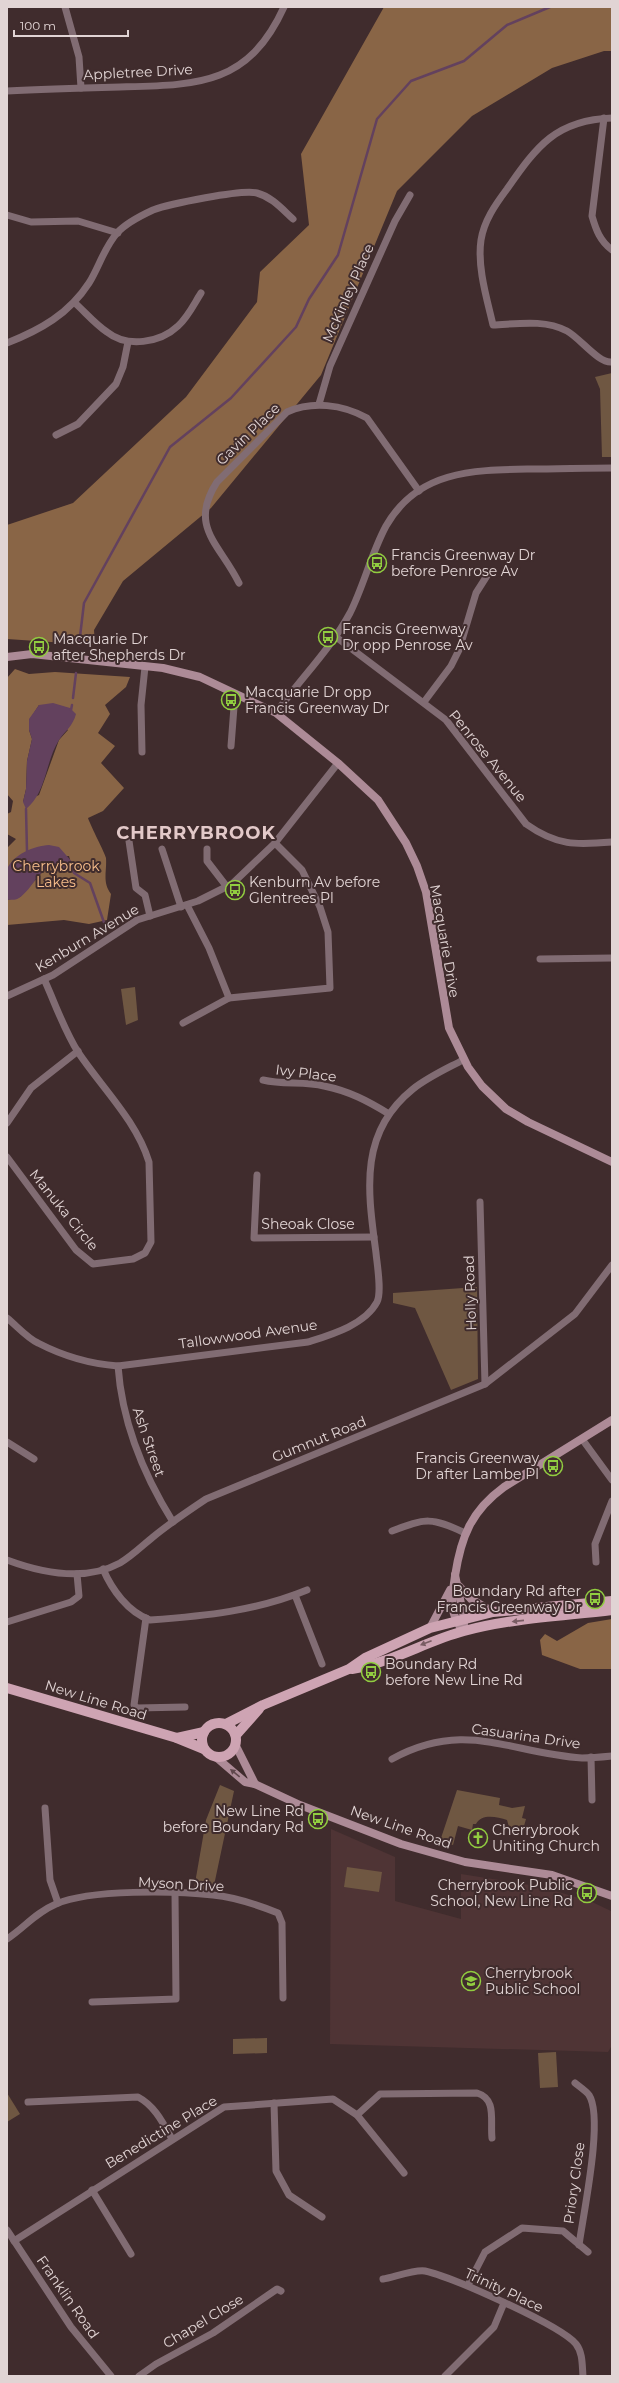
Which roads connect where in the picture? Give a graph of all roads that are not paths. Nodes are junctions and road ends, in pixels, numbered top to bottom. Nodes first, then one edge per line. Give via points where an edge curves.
1 (65, 7) edge
2 (284, 7) edge
3 (81, 88) junction
4 (7, 91) edge
5 (604, 118) junction
6 (612, 118) edge
7 (410, 195) dead end
8 (7, 215) edge
9 (293, 219) dead end
10 (118, 233) junction
11 (612, 250) edge
12 (201, 292) dead end
13 (75, 303) junction
14 (128, 342) junction
15 (7, 343) edge
16 (612, 362) edge
17 (319, 404) junction
18 (56, 435) dead end
19 (612, 468) edge
20 (419, 491) junction
21 (490, 571) dead end
22 (239, 583) dead end
23 (336, 637) junction
24 (7, 657) edge
25 (145, 667) junction
26 (240, 696) junction
27 (424, 702) junction
28 (276, 713) junction
29 (231, 746) dead end
30 (142, 752) dead end
31 (338, 763) junction
32 (129, 841) dead end
33 (612, 842) edge
34 (275, 843) junction
35 (162, 849) dead end
36 (207, 849) dead end
37 (227, 887) junction
38 (184, 906) junction
39 (150, 916) junction
40 (612, 958) edge
41 (540, 959) dead end
42 (44, 980) junction
43 (7, 996) edge
44 (229, 998) junction
45 (183, 1023) dead end
46 (78, 1051) junction
47 (462, 1060) junction
48 (263, 1080) dead end
49 (389, 1114) junction
50 (7, 1123) edge
51 (7, 1157) edge
52 (612, 1162) edge
53 (257, 1175) dead end
54 (480, 1202) dead end
55 (374, 1237) junction
56 (612, 1265) edge
57 (7, 1318) edge
58 (118, 1366) junction
59 (486, 1384) junction
60 (612, 1420) edge
61 (582, 1439) junction
62 (7, 1442) edge
63 (34, 1459) dead end
64 (612, 1480) edge
65 (612, 1502) edge
66 (173, 1522) junction
67 (392, 1531) dead end
68 (465, 1533) junction
69 (7, 1560) edge
70 (596, 1562) dead end
71 (103, 1570) junction
72 (77, 1574) junction
73 (456, 1586) junction
74 (307, 1590) dead end
75 (296, 1595) junction
76 (612, 1601) edge
77 (612, 1610) edge
78 (493, 1612) junction
79 (146, 1618) junction
80 (460, 1619) junction
81 (7, 1622) edge
82 (430, 1628) junction
83 (463, 1631) junction
84 (322, 1664) dead end
85 (350, 1669) junction
86 (7, 1688) edge
87 (263, 1704) junction
88 (185, 1708) dead end
89 (226, 1724) junction
90 (204, 1732) junction
91 (236, 1735) junction
92 (176, 1738) junction
93 (236, 1746) junction
94 (204, 1749) junction
95 (612, 1756) edge
96 (591, 1757) junction
97 (217, 1758) junction
98 (392, 1759) dead end
99 (255, 1784) junction
100 (592, 1800) dead end
101 (45, 1808) dead end
102 (175, 1893) junction
103 (612, 1896) edge
104 (58, 1903) junction
105 (7, 1939) edge
106 (283, 1998) dead end
107 (92, 2002) dead end
108 (575, 2083) dead end
109 (28, 2102) dead end
110 (274, 2103) junction
111 (357, 2115) junction
112 (492, 2138) dead end
113 (172, 2139) junction
114 (404, 2173) dead end
115 (92, 2190) junction
116 (322, 2218) dead end
117 (7, 2230) edge
118 (14, 2241) junction
119 (580, 2245) junction
120 (588, 2252) dead end
121 (131, 2254) dead end
122 (384, 2279) dead end
123 (468, 2286) junction
124 (281, 2291) dead end
125 (504, 2303) junction
126 (111, 2376) edge
127 (139, 2376) edge
128 (445, 2376) edge
129 (583, 2376) edge

1 - 3 street via 79,57
2 - 3 street, Appletree Drive via 265,41 252,55 220,76 191,84
3 - 4 street, Appletree Drive
5 - 6 street
5 - 11 street via 592,216 601,240
5 - 16 street via 586,120 565,127 532,152 484,226 480,256 493,325 552,325 578,338 601,360
7 - 17 street, McKinley Place via 395,220 330,366
8 - 10 street via 31,222 78,221
9 - 10 street via 271,199 257,193 240,191 154,210 136,218
10 - 13 street
12 - 14 street via 178,326 164,335
13 - 14 street via 107,333
13 - 15 street via 41,328
14 - 18 street via 124,367 116,384 78,424
17 - 20 street, Gavin Place via 355,411 367,418
17 - 22 street, Gavin Place via 301,406 286,412 217,482 208,496 204,510 210,538 229,563
19 - 20 street via 472,470 440,480
20 - 23 street via 396,512 386,527 360,591
21 - 27 street via 476,593 459,650 451,666
23 - 27 street, Penrose Avenue
23 - 28 street
24 - 25 main road, Macquarie Drive via 32,654
25 - 26 main road, Macquarie Drive via 186,673
25 - 30 street via 141,705
26 - 28 main road, Macquarie Drive
26 - 29 street via 234,707
27 - 33 street, Penrose Avenue via 446,720 526,824 544,836 565,843
28 - 31 main road, Macquarie Drive
31 - 34 street, Kenburn Avenue
31 - 47 main road, Macquarie Drive via 378,800 406,843 417,866 426,892 443,1007
32 - 39 street via 136,888 145,895
34 - 37 street, Kenburn Avenue
34 - 44 street via 302,870 320,907 328,932 330,988
35 - 38 street
36 - 37 street via 207,861
37 - 38 street, Kenburn Avenue
38 - 39 street, Kenburn Avenue
38 - 44 street via 209,948
39 - 42 street, Kenburn Avenue via 137,920
40 - 41 street
42 - 43 street, Kenburn Avenue
42 - 46 street, Manuka Circle
44 - 45 street
46 - 50 street via 31,1088
46 - 51 street, Manuka Circle via 135,1130 146,1151 149,1162 151,1242 145,1253 133,1259 93,1264 87,1261 76,1250
47 - 49 street, Tallowwood Avenue via 414,1088
47 - 52 main road, Macquarie Drive via 482,1086 506,1109
48 - 49 street, Ivy Place via 324,1086 359,1096
49 - 55 street, Tallowwood Avenue via 374,1144 368,1174
53 - 55 street, Sheoak Close via 254,1238
54 - 59 street, Holly Road
55 - 58 street, Tallowwood Avenue via 379,1273 378,1301 368,1313 331,1335 308,1342
56 - 59 street, Gumnut Road via 575,1314
57 - 58 street, Tallowwood Avenue via 37,1343 72,1357
58 - 66 street, Ash Street via 124,1414 148,1481
59 - 66 street, Gumnut Road via 219,1493
60 - 61 main road
61 - 64 street
61 - 68 main road via 496,1492 482,1507
62 - 63 street
65 - 70 street via 595,1544
66 - 71 street, Gumnut Road via 120,1563
67 - 68 street via 420,1520 430,1520
68 - 73 main road via 459,1551
69 - 72 street, Gumnut Road via 37,1570
71 - 72 street, Gumnut Road
71 - 79 street via 108,1581 129,1607
72 - 81 street via 79,1596 71,1602
73 - 78 main road via 471,1599
73 - 80 main road via 451,1599
73 - 82 main road
74 - 75 street
75 - 79 street via 252,1609 212,1615
75 - 84 street
76 - 78 main road
77 -> 83 main road via 515,1621
78 - 80 main road
79 - 88 street via 134,1706
80 - 82 main road
80 - 83 main road
82 - 85 main road via 365,1658
83 -> 85 main road via 368,1666
85 - 87 main road
86 - 92 main road, New Line Road
87 - 89 main road
87 - 91 main road
89 - 90 main road via 213,1724
89 - 91 main road
90 - 92 main road, New Line Road
90 - 94 main road
91 - 93 main road
92 - 94 main road, New Line Road
93 - 97 main road via 228,1755
93 - 99 main road
94 - 97 main road
95 - 96 street, Casuarina Drive
96 - 98 street, Casuarina Drive via 560,1755 502,1743 465,1740 431,1742
96 - 100 street
99 -> 97 main road, New Line Road via 245,1782
99 - 103 main road, New Line Road via 300,1805 401,1844 465,1862 552,1875
101 - 104 street via 50,1880
102 - 104 street, Myson Drive via 94,1895
102 - 106 street, Myson Drive via 215,1895 278,1913 282,1923
102 - 107 street via 176,1999
104 - 105 street, Myson Drive via 38,1912
108 - 119 street, Priory Close via 589,2095 592,2104 594,2146
109 - 113 street via 138,2097 157,2113
110 - 111 street, Benedictine Place via 333,2099
110 - 113 street, Benedictine Place via 224,2107
110 - 116 street via 276,2171 289,2195
111 - 112 street via 380,2094 477,2093 486,2095 491,2104
111 - 114 street, Benedictine Place
113 - 115 street, Benedictine Place
115 - 118 street, Benedictine Place
115 - 121 street
117 - 118 street, Franklin Road
118 - 126 street, Franklin Road via 71,2327
119 - 120 street
119 - 123 street via 563,2231 522,2228 485,2252
122 - 123 street, Trinity Place via 424,2271
123 - 125 street, Trinity Place
124 - 127 street, Chapel Close via 277,2289 213,2333
125 - 128 street via 494,2327
125 - 129 street, Trinity Place via 558,2331 575,2344 582,2356

